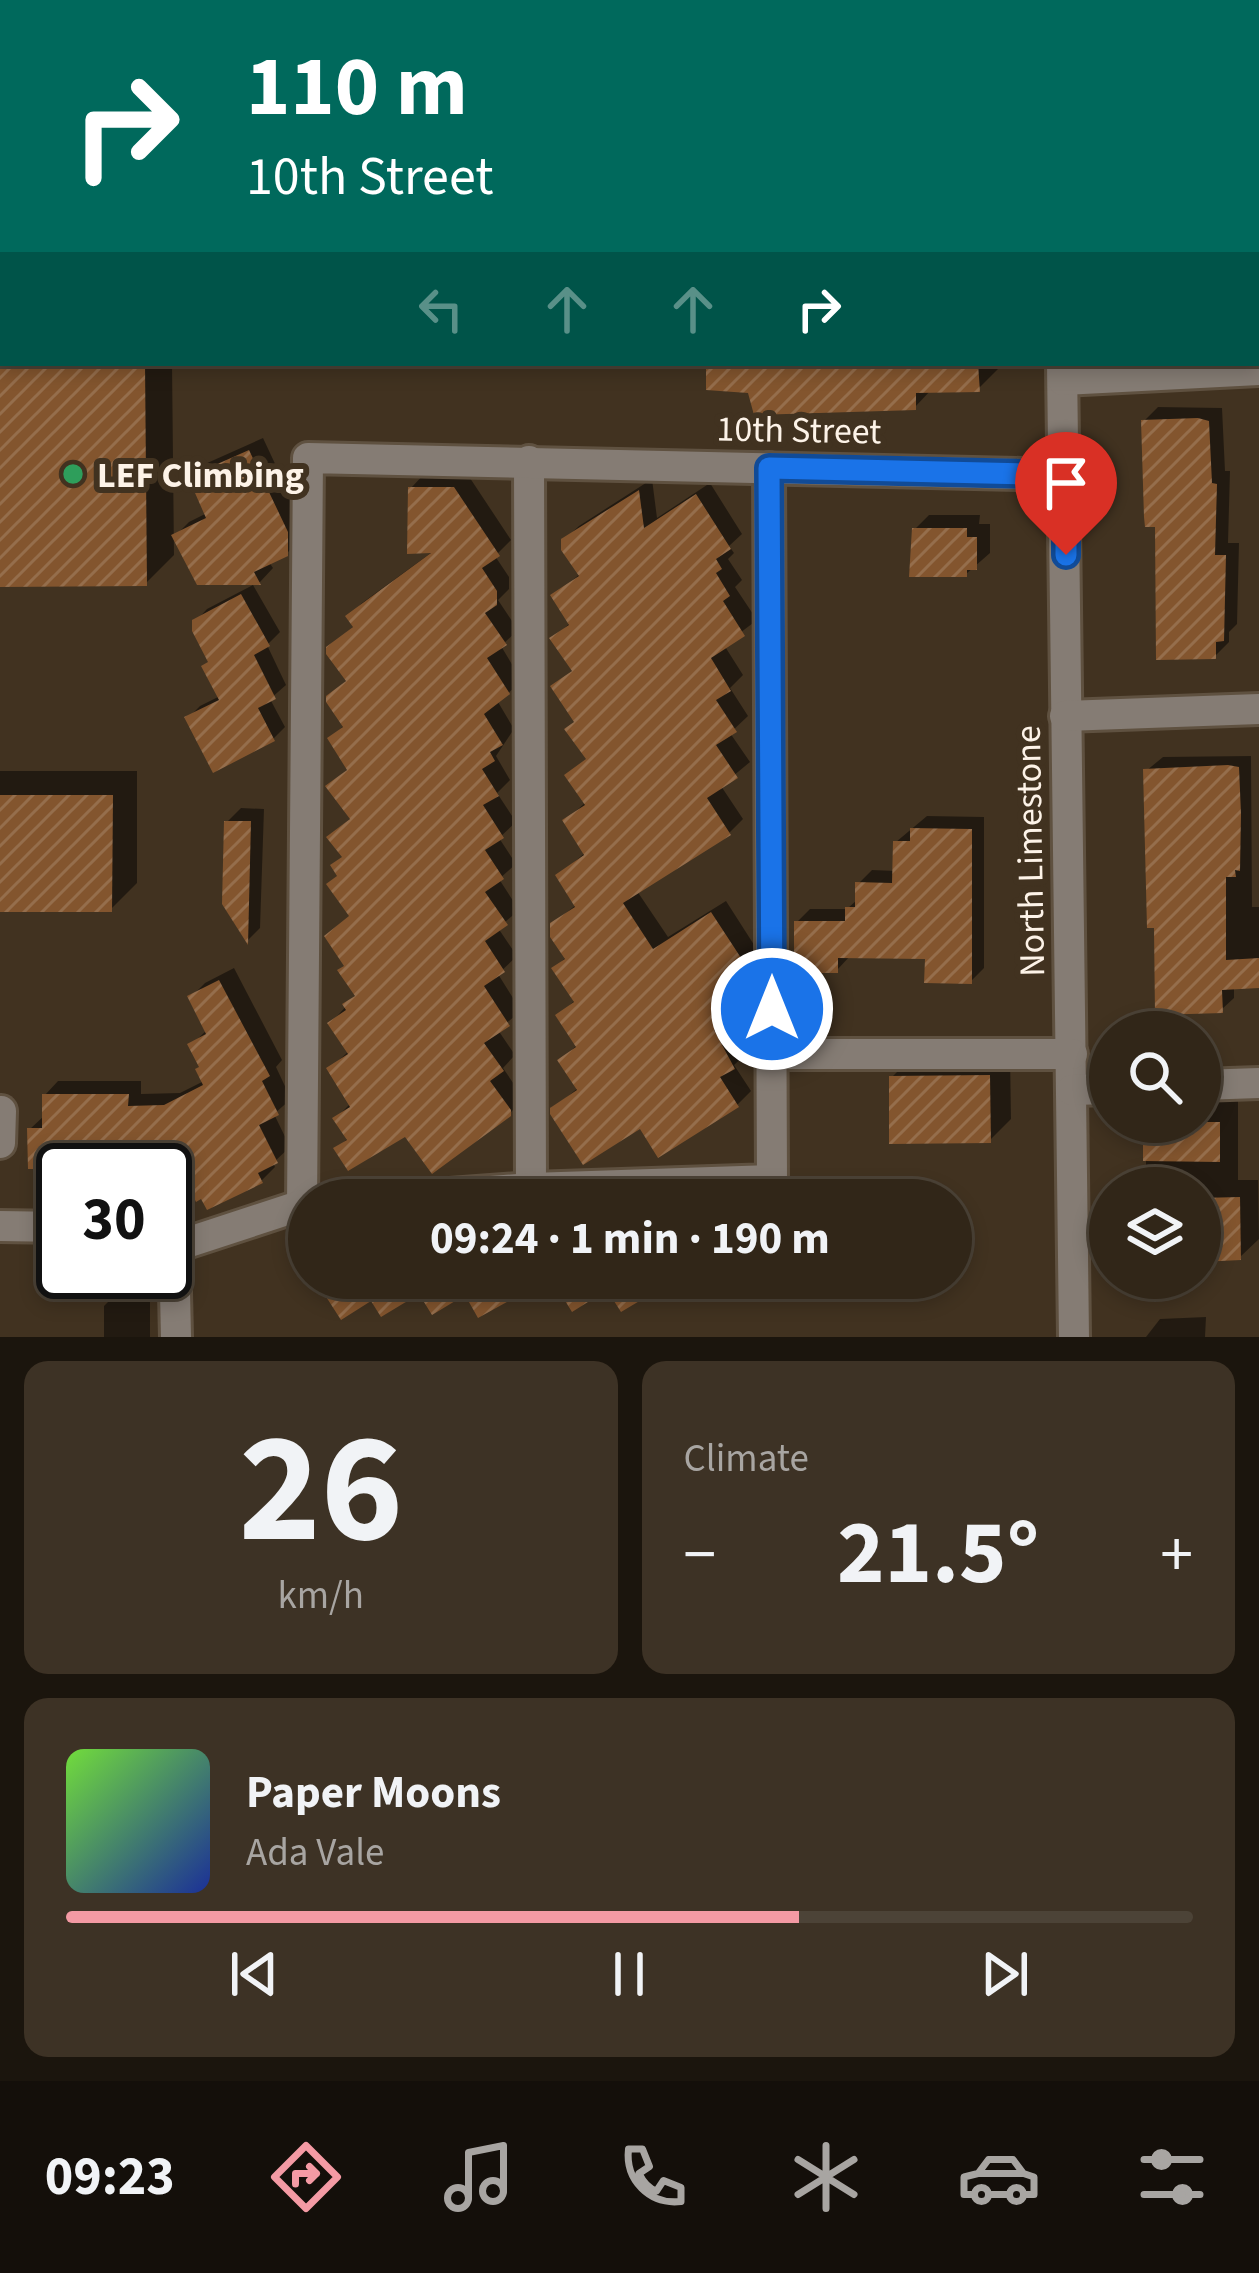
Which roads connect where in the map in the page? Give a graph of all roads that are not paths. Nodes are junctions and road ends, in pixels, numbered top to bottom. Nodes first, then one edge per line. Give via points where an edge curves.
1 (1259, 370) edge
2 (1062, 371) edge
3 (529, 461) junction
4 (769, 468) junction
5 (1066, 475) junction
6 (1259, 709) edge
7 (1066, 716) junction
8 (772, 1054) junction
9 (1072, 1054) junction
10 (1259, 1083) edge
11 (1221, 1084) edge
12 (1072, 1090) junction
13 (1089, 1090) edge
14 (1, 1111) edge
15 (0, 1143) edge
16 (306, 1179) edge
17 (531, 1179) edge
18 (772, 1179) edge
19 (288, 1210) edge
20 (0, 1226) edge
21 (36, 1227) edge
22 (192, 1239) edge
23 (174, 1299) edge
24 (176, 1337) edge
25 (1074, 1337) edge

1 - 2 street
2 - 5 street, North Limestone
3 - 4 street, 10th Street
3 - 16 street, 10th Street via 308,458
3 - 17 street
4 - 5 street, 10th Street
4 - 8 street
5 - 7 street, North Limestone
6 - 7 street
7 - 9 street, North Limestone
8 - 9 street
8 - 18 street
9 - 12 street, North Limestone
10 - 11 street
12 - 13 street
12 - 25 street, North Limestone
14 - 15 street
19 - 22 street
20 - 21 street
23 - 24 street

